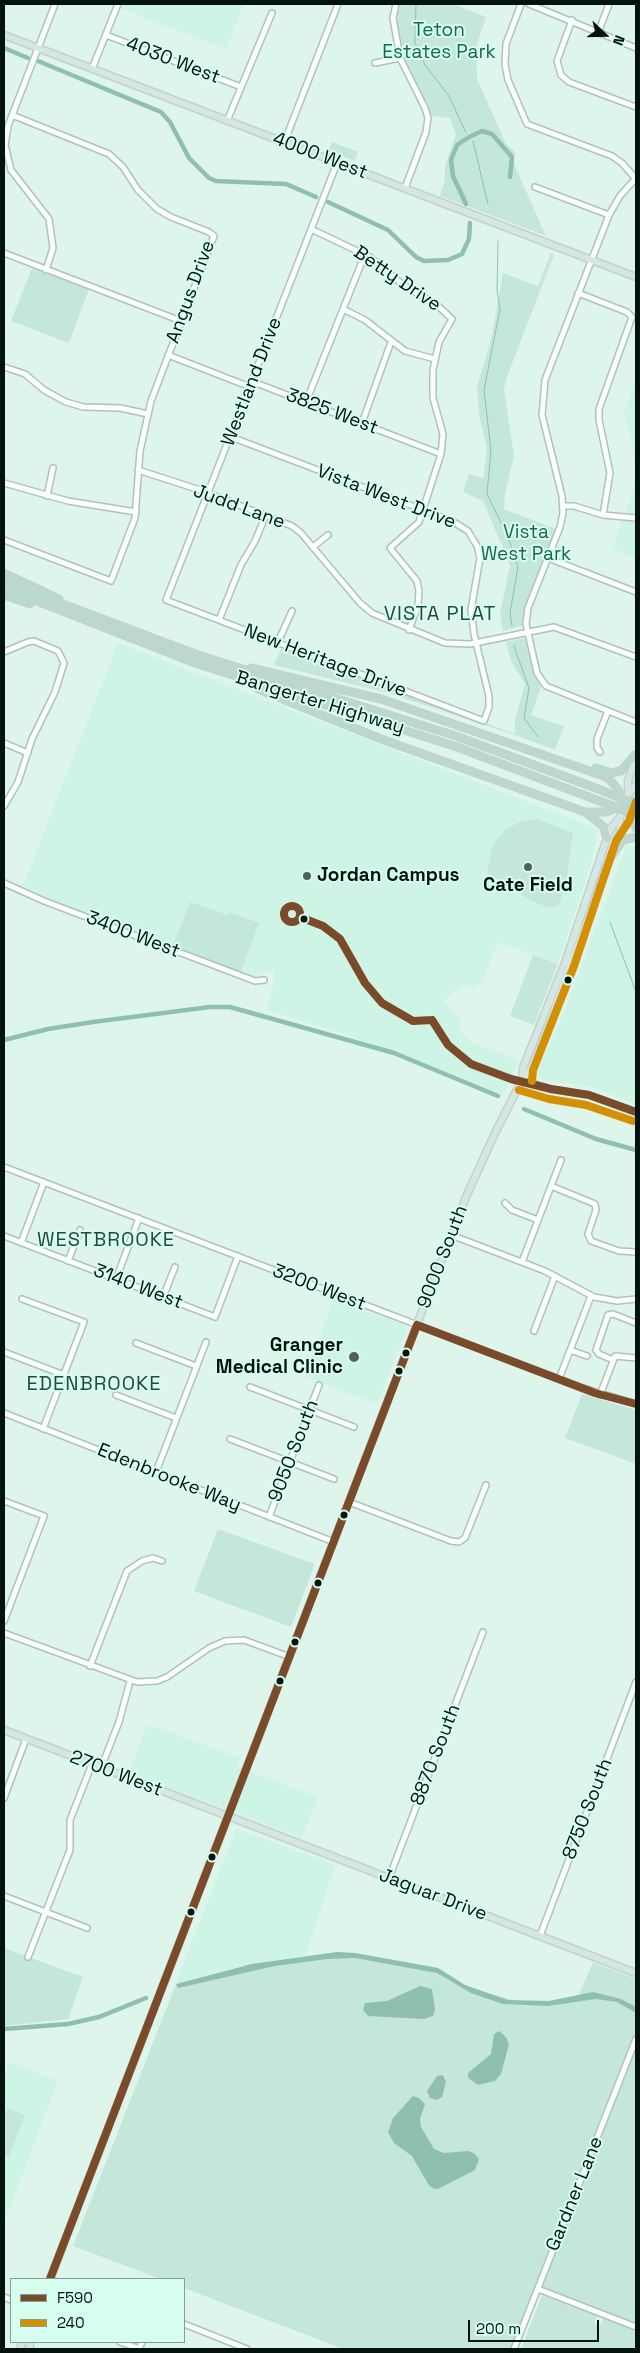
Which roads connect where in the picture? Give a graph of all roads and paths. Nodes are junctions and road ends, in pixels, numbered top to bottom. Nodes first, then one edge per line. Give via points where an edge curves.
1 (55, 4) edge
2 (118, 4) edge
3 (338, 4) edge
4 (396, 4) edge
5 (521, 4) edge
6 (530, 4) edge
7 (609, 4) edge
8 (272, 13) dead end
9 (572, 20) junction
10 (598, 33) junction
11 (106, 35) junction
12 (4, 36) edge
13 (37, 48) junction
14 (636, 48) edge
15 (400, 58) junction
16 (374, 63) dead end
17 (92, 70) junction
18 (241, 86) junction
19 (636, 107) edge
20 (12, 115) junction
21 (227, 121) junction
22 (284, 143) junction
23 (337, 163) junction
24 (636, 178) edge
25 (535, 187) dead end
26 (405, 188) junction
27 (609, 215) junction
28 (311, 229) junction
29 (4, 254) edge
30 (365, 254) junction
31 (592, 260) junction
32 (46, 270) junction
33 (636, 277) edge
34 (578, 293) junction
35 (343, 309) junction
36 (181, 321) junction
37 (391, 342) junction
38 (168, 355) junction
39 (435, 359) junction
40 (4, 367) edge
41 (250, 384) junction
42 (306, 402) junction
43 (148, 414) junction
44 (362, 424) junction
45 (231, 437) junction
46 (441, 454) junction
47 (53, 468) dead end
48 (138, 470) junction
49 (4, 483) edge
50 (209, 494) junction
51 (47, 496) junction
52 (563, 506) junction
53 (423, 510) junction
54 (136, 512) junction
55 (266, 515) junction
56 (603, 515) junction
57 (636, 518) edge
58 (328, 535) dead end
59 (4, 540) edge
60 (313, 548) junction
61 (548, 558) junction
62 (4, 573) edge
63 (4, 582) edge
64 (4, 588) edge
65 (636, 592) edge
66 (4, 595) edge
67 (166, 600) joint
68 (292, 610) dead end
69 (98, 618) junction
70 (219, 620) junction
71 (92, 624) junction
72 (409, 630) junction
73 (527, 632) junction
74 (278, 642) junction
75 (476, 643) junction
76 (4, 652) edge
77 (198, 655) junction
78 (636, 656) edge
79 (195, 663) junction
80 (608, 711) junction
81 (484, 721) joint
82 (636, 722) edge
83 (4, 743) edge
84 (28, 752) junction
85 (600, 752) dead end
86 (636, 756) edge
87 (564, 762) junction
88 (636, 785) edge
89 (628, 795) junction
90 (636, 800) edge
91 (625, 804) junction
92 (636, 804) edge
93 (4, 806) edge
94 (585, 812) junction
95 (636, 815) edge
96 (620, 817) junction
97 (636, 828) edge
98 (636, 837) edge
99 (607, 838) junction
100 (611, 857) junction
101 (4, 883) edge
102 (264, 980) dead end
103 (522, 1080) junction
104 (636, 1112) edge
105 (561, 1160) dead end
106 (4, 1167) edge
107 (44, 1182) junction
108 (551, 1186) junction
109 (505, 1204) dead end
110 (139, 1218) junction
111 (538, 1220) junction
112 (80, 1230) dead end
113 (451, 1235) junction
114 (4, 1236) edge
115 (20, 1243) junction
116 (636, 1252) edge
117 (238, 1256) junction
118 (68, 1261) junction
119 (522, 1262) junction
120 (175, 1267) dead end
121 (555, 1276) junction
122 (116, 1279) junction
123 (591, 1296) junction
124 (163, 1297) junction
125 (22, 1299) dead end
126 (636, 1300) edge
127 (636, 1323) edge
128 (417, 1325) junction
129 (534, 1331) dead end
130 (206, 1342) dead end
131 (136, 1343) dead end
132 (570, 1350) junction
133 (4, 1352) edge
134 (587, 1356) dead end
135 (636, 1358) edge
136 (613, 1360) junction
137 (196, 1366) junction
138 (64, 1375) junction
139 (559, 1379) junction
140 (320, 1385) dead end
141 (250, 1387) dead end
142 (116, 1395) dead end
143 (600, 1395) junction
144 (636, 1404) edge
145 (310, 1410) junction
146 (4, 1414) edge
147 (176, 1418) junction
148 (354, 1426) dead end
149 (43, 1429) junction
150 (230, 1439) dead end
151 (290, 1462) junction
152 (156, 1472) junction
153 (334, 1479) dead end
154 (486, 1486) dead end
155 (4, 1501) edge
156 (349, 1502) junction
157 (269, 1518) junction
158 (334, 1542) junction
159 (162, 1561) dead end
160 (4, 1621) edge
161 (482, 1632) dead end
162 (4, 1633) edge
163 (290, 1657) junction
164 (90, 1666) junction
165 (130, 1681) junction
166 (636, 1682) edge
167 (4, 1730) edge
168 (26, 1739) junction
169 (92, 1764) junction
170 (101, 1768) junction
171 (4, 1798) edge
172 (229, 1817) junction
173 (389, 1878) junction
174 (4, 1896) edge
175 (46, 1912) junction
176 (87, 1928) dead end
177 (540, 1936) junction
178 (28, 1957) dead end
179 (636, 1973) edge
180 (636, 2039) edge
181 (50, 2278) edge
182 (538, 2289) junction
183 (185, 2324) edge
184 (636, 2327) edge
185 (123, 2343) edge
186 (139, 2349) edge
187 (247, 2349) edge
188 (514, 2349) edge

1 - 13 street
2 - 11 street
3 - 22 street
4 - 15 street via 393,18
5 - 24 street via 506,44 505,64 508,80 527,124 612,156
6 - 9 street
7 - 10 street
8 - 18 street
9 - 10 street
9 - 19 street via 557,61 560,75 569,82
10 - 14 street
11 - 17 street
11 - 18 street, 4030 West
12 - 13 main road, 4000 West
13 - 17 main road, 4000 West
13 - 20 street
15 - 16 street
15 - 26 street via 428,118
17 - 21 main road, 4000 West
18 - 21 street
20 - 32 street via 6,135 8,162 15,176 45,212 52,228 52,248
20 - 36 street, Angus Drive via 108,154 119,162 143,197 156,209 212,233 214,236
21 - 22 main road, 4000 West
22 - 23 main road, 4000 West
23 - 26 main road, 4000 West
23 - 28 street, Westland Drive
24 - 27 street
25 - 27 street
26 - 31 main road, 4000 West
27 - 31 street
28 - 30 street, Betty Drive
28 - 41 street, Westland Drive
29 - 32 street
30 - 35 street
30 - 39 street, Betty Drive via 403,285 446,311 452,321 442,334
31 - 33 main road, 4000 West
31 - 34 street
32 - 36 street
34 - 52 street via 542,392 542,415
34 - 56 street via 627,312 632,317 599,409 610,469
35 - 37 street via 365,320
35 - 42 street
36 - 38 street, Angus Drive
37 - 39 street via 405,352
37 - 44 street
38 - 41 street, 3825 West via 245,385
38 - 43 street, Angus Drive
39 - 46 street via 432,389 443,434
40 - 43 street via 25,374 66,402
41 - 42 street, 3825 West
41 - 45 street, Westland Drive
42 - 44 street, 3825 West
43 - 48 street, Angus Drive
44 - 46 street, 3825 West
45 - 50 street, Westland Drive
45 - 53 street, Vista West Drive
46 - 53 street
47 - 51 street
48 - 50 street, Judd Lane
48 - 54 street, Angus Drive
49 - 51 street
50 - 55 street, Judd Lane
50 - 67 street, Westland Drive
51 - 54 street
52 - 56 street
52 - 61 street via 562,520
53 - 72 street via 415,527 390,548 417,581 418,605
53 - 75 street, Vista West Drive via 462,526 477,546 479,566 472,610
54 - 59 street, Angus Drive via 111,581
55 - 60 street, Judd Lane via 297,529
55 - 70 street
56 - 57 street
58 - 60 street
60 - 72 street, Judd Lane via 365,608
61 - 65 street
61 - 73 street via 528,608
62 - 69 highway
63 - 69 highway, Bangerter Highway
64 - 71 highway, Bangerter Highway
66 - 71 highway
67 - 70 street, New Heritage Drive
68 - 74 street
69 - 77 highway, Bangerter Highway
70 - 74 street, New Heritage Drive
71 - 79 highway, Bangerter Highway
72 - 75 street, Judd Lane via 454,645
73 - 75 street, Judd Lane
73 - 78 street, Judd Lane via 562,628
73 - 80 street via 542,683
74 - 81 street, New Heritage Drive
75 - 81 street, Vista West Drive via 490,701
76 - 84 street via 32,641 60,652 64,660 63,670
77 - 87 highway via 368,695
77 - 92 highway, Bangerter Highway, bridge via 456,736
79 - 94 highway via 381,740
79 - 95 highway, Bangerter Highway, bridge via 457,747
80 - 82 street
80 - 85 street via 597,739
83 - 84 street
84 - 93 street via 18,782
86 - 87 highway via 616,773
86 - 89 main road, 9000 South via 628,781
87 - 91 highway via 609,778
88 - 89 main road, 9000 South
89 - 91 main road, 9000 South
90 - 91 highway
91 - 94 highway via 606,812
91 - 96 main road, 9000 South
91 - 97 highway
94 - 99 highway via 603,826
96 - 99 main road, 9000 South
96 - 100 main road, 9000 South via 620,832
98 - 100 highway via 623,840
99 - 103 main road, 9000 South via 523,1068
100 - 103 main road, 9000 South via 546,1034 529,1072
101 - 102 street, 3400 West via 255,981
103 - 104 street via 546,1088 589,1095
103 - 113 main road, 9000 South via 484,1156
105 - 108 street
106 - 107 street, 3200 West
107 - 110 street, 3200 West
107 - 115 street
108 - 111 street
108 - 116 street via 591,1201 596,1206 588,1232 591,1241 619,1251
109 - 111 street
110 - 117 street, 3200 West
110 - 122 street
111 - 119 street
112 - 118 street
113 - 119 street
113 - 128 main road, 9000 South
114 - 115 street, 3140 West
115 - 118 street, 3140 West
117 - 124 street, 3140 West via 215,1317
117 - 128 street, 3200 West
118 - 122 street, 3140 West
119 - 121 street
120 - 124 street
121 - 123 street
121 - 129 street
122 - 124 street, 3140 West
123 - 126 street via 613,1301
123 - 132 street
125 - 138 street via 84,1322
127 - 136 street via 611,1314 601,1332 596,1352
128 - 139 street, 3200 West
128 - 156 main road, 9000 South
130 - 137 street
131 - 137 street
132 - 134 street
132 - 139 street
133 - 138 street
135 - 136 street via 620,1355
136 - 143 street
137 - 147 street
138 - 149 street
139 - 143 street, 3200 West
140 - 145 street, 9050 South
141 - 145 street
142 - 147 street
143 - 144 street, 3200 West
145 - 148 street
145 - 151 street, 9050 South
146 - 149 street, Edenbrooke Way
147 - 152 street
149 - 152 street, Edenbrooke Way
150 - 151 street
151 - 153 street
151 - 157 street, 9050 South
152 - 157 street, Edenbrooke Way
154 - 156 street via 466,1538 461,1541 451,1541
155 - 160 street via 44,1516
156 - 158 main road, 9000 South
157 - 158 street, Edenbrooke Way
158 - 163 main road, 9000 South
159 - 164 street via 153,1558 142,1561 127,1571
161 - 173 street, 8870 South
162 - 164 street
163 - 165 street via 244,1640 225,1641 209,1648 167,1678
163 - 172 main road, 9000 South
164 - 165 street
165 - 170 street via 119,1722
166 - 177 street, 8750 South
167 - 168 main road, 2700 West
168 - 169 main road, 2700 West
168 - 171 street
169 - 170 main road, 2700 West
169 - 175 street via 70,1820 70,1850
170 - 172 main road, 2700 West
172 - 173 main road, Jaguar Drive
172 - 181 main road, 9000 South
173 - 177 main road, Jaguar Drive
174 - 175 street
175 - 176 street
175 - 178 street
177 - 179 main road, Jaguar Drive
180 - 182 street, Gardner Lane
182 - 184 street
182 - 188 street, Gardner Lane
183 - 187 street
185 - 186 street

